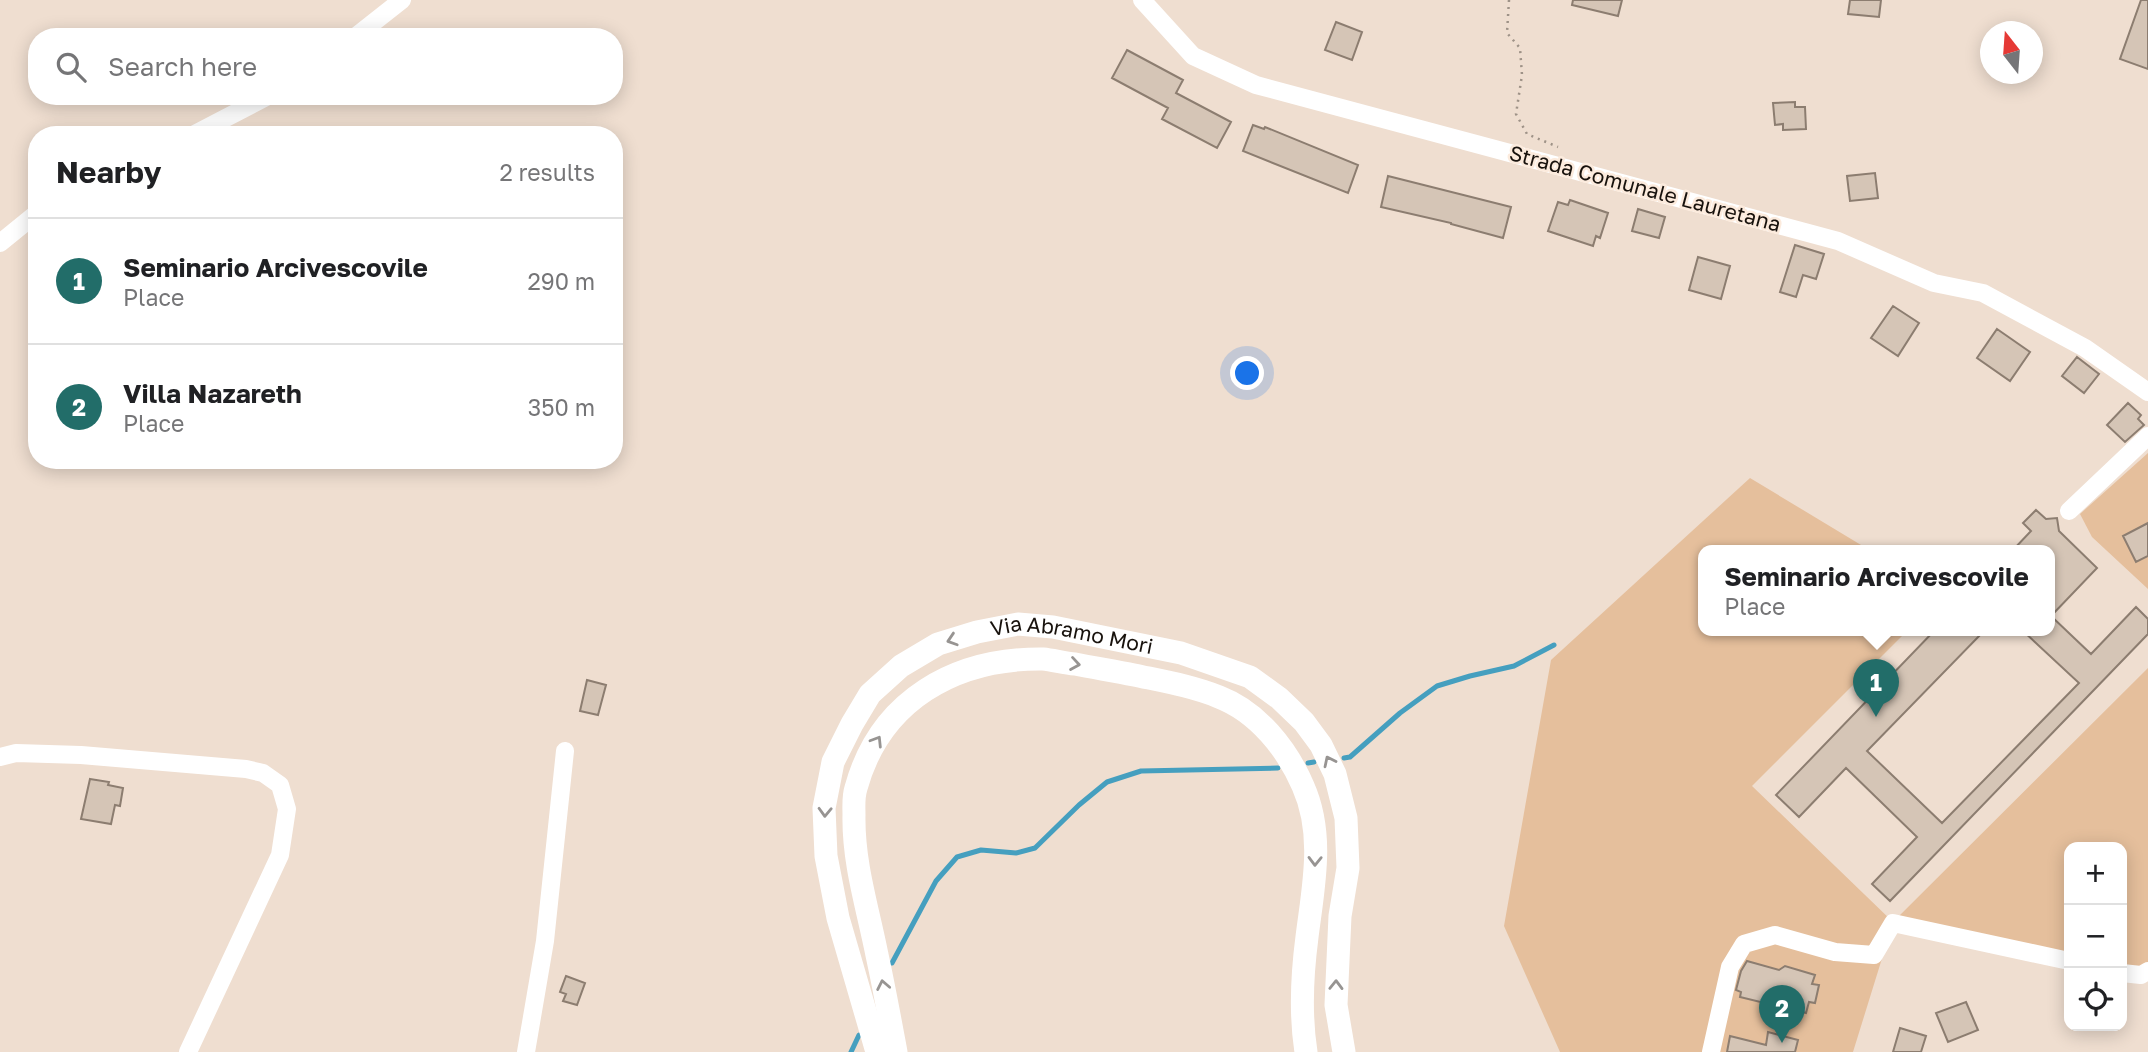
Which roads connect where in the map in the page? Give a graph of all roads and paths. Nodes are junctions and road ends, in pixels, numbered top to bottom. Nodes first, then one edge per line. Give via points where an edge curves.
1 (402, 0) edge
2 (1142, 0) edge
3 (1509, 0) edge
4 (366, 28) edge
5 (251, 105) edge
6 (210, 126) edge
7 (1561, 149) dead end
8 (28, 220) edge
9 (0, 243) edge
10 (2148, 392) edge
11 (2148, 436) edge
12 (2068, 511) dead end
13 (565, 751) dead end
14 (0, 757) edge
15 (2064, 960) edge
16 (2148, 971) edge
17 (2127, 974) edge
18 (188, 1052) edge
19 (526, 1052) edge
20 (877, 1052) edge
21 (896, 1052) edge
22 (1306, 1052) edge
23 (1344, 1052) edge
24 (1711, 1052) edge

1 - 4 street
2 - 10 street, Strada Comunale Lauretana via 1193,56 1256,85 1838,241 1934,283 1983,293 2085,348
3 - 7 path via 1507,33 1520,48 1522,75 1516,114 1527,134
5 - 6 street
8 - 9 street
11 - 12 street
13 - 19 street via 545,941
14 - 18 street via 16,753 81,755 246,769 280,785 287,809 280,855
15 - 24 street via 1893,923 1874,955 1835,952 1775,935 1744,944 1730,967
16 - 17 street
23 -> 20 main road, Via Abramo Mori via 1336,1005 1340,916 1348,868 1346,818 1335,774 1304,722 1250,677 1181,653 1018,624 938,645 901,666 870,694 833,762 824,808 826,856 838,918
21 -> 22 main road, Via Abramo Mori via 860,879 855,790 889,721 918,694 960,672 999,662 1045,659 1220,697 1249,714 1291,761 1305,790 1316,834 1303,985

